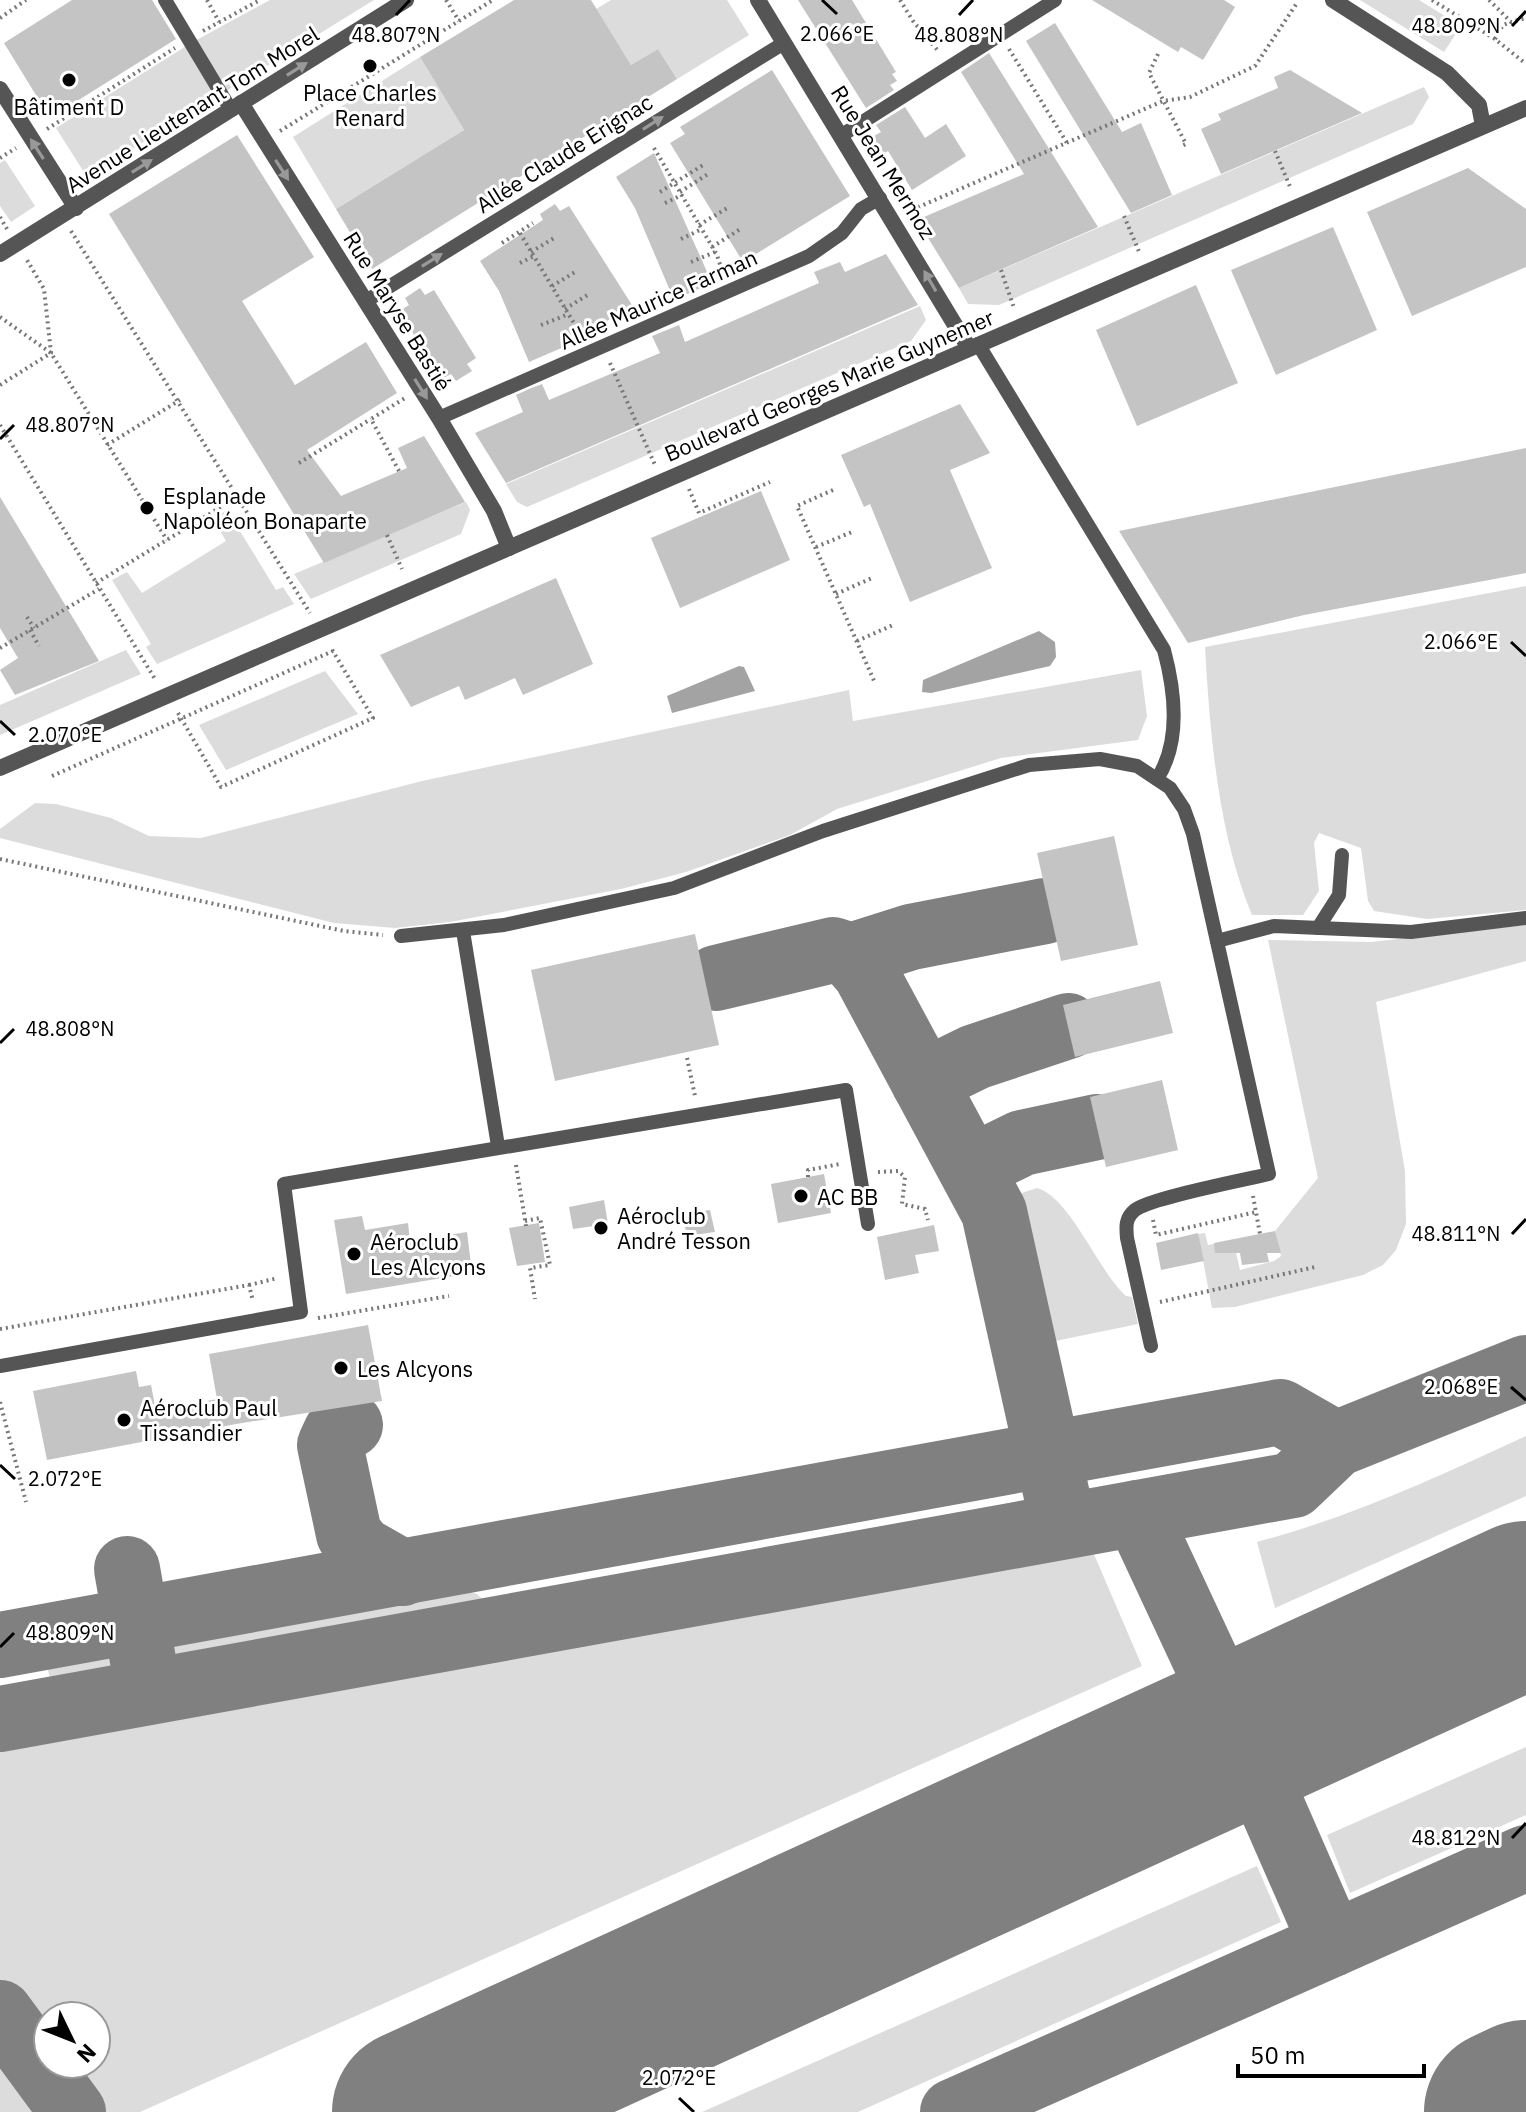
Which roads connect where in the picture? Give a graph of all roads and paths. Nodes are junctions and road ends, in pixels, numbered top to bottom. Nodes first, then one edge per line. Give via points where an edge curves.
1 (26, 0) edge
2 (165, 0) edge
3 (207, 0) edge
4 (260, 0) edge
5 (406, 0) edge
6 (446, 0) edge
7 (493, 0) edge
8 (758, 0) edge
9 (900, 0) edge
10 (1055, 0) edge
11 (1333, 0) edge
12 (1432, 0) edge
13 (1489, 0) edge
14 (1297, 3) dead end
15 (0, 18) edge
16 (1526, 18) edge
17 (459, 21) junction
18 (219, 22) junction
19 (1511, 22) junction
20 (1001, 35) junction
21 (1495, 39) junction
22 (190, 42) junction
23 (784, 43) junction
24 (1158, 54) dead end
25 (1526, 64) edge
26 (950, 67) junction
27 (0, 89) edge
28 (1163, 101) junction
29 (236, 107) junction
30 (1526, 108) edge
31 (1483, 126) junction
32 (842, 135) junction
33 (31, 139) junction
34 (263, 141) junction
35 (1067, 143) junction
36 (1180, 147) dead end
37 (654, 148) dead end
38 (1275, 151) dead end
39 (0, 158) edge
40 (703, 165) dead end
41 (708, 174) dead end
42 (674, 183) junction
43 (660, 192) dead end
44 (681, 194) junction
45 (880, 198) junction
46 (665, 203) dead end
47 (1298, 205) junction
48 (729, 207) dead end
49 (76, 208) junction
50 (1124, 216) dead end
51 (59, 218) junction
52 (893, 218) junction
53 (700, 227) junction
54 (742, 228) dead end
55 (554, 238) dead end
56 (681, 239) dead end
57 (502, 243) dead end
58 (16, 244) junction
59 (714, 249) junction
60 (0, 254) edge
61 (533, 254) junction
62 (691, 262) dead end
63 (520, 263) dead end
64 (1001, 270) dead end
65 (1147, 271) junction
66 (575, 272) dead end
67 (725, 280) dead end
68 (552, 286) junction
69 (589, 294) dead end
70 (366, 301) junction
71 (565, 309) junction
72 (569, 314) junction
73 (0, 317) edge
74 (541, 325) dead end
75 (1015, 328) junction
76 (585, 340) dead end
77 (603, 346) junction
78 (974, 346) junction
79 (51, 353) junction
80 (0, 385) edge
81 (421, 388) junction
82 (180, 400) junction
83 (439, 418) junction
84 (371, 419) junction
85 (0, 425) edge
86 (106, 445) junction
87 (652, 458) dead end
88 (299, 463) dead end
89 (399, 471) dead end
90 (683, 472) junction
91 (770, 482) dead end
92 (833, 490) dead end
93 (239, 496) junction
94 (852, 532) dead end
95 (387, 535) dead end
96 (167, 540) junction
97 (816, 547) junction
98 (509, 548) junction
99 (402, 569) dead end
100 (872, 578) dead end
101 (97, 586) junction
102 (836, 594) junction
103 (27, 617) dead end
104 (893, 625) dead end
105 (32, 629) junction
106 (319, 630) junction
107 (857, 641) junction
108 (39, 646) dead end
109 (0, 648) edge
110 (333, 651) junction
111 (875, 683) dead end
112 (167, 696) junction
113 (181, 719) junction
114 (0, 768) edge
115 (52, 776) dead end
116 (1157, 779) junction
117 (1342, 855) dead end
118 (0, 859) edge
119 (1526, 918) edge
120 (1318, 928) junction
121 (463, 931) junction
122 (401, 936) joint
123 (1217, 941) junction
124 (687, 1058) dead end
125 (699, 1114) junction
126 (505, 1145) junction
127 (859, 1167) junction
128 (1269, 1174) junction
129 (808, 1177) dead end
130 (1149, 1204) junction
131 (1256, 1212) junction
132 (928, 1220) dead end
133 (868, 1224) dead end
134 (1260, 1234) dead end
135 (1315, 1267) dead end
136 (449, 1296) dead end
137 (535, 1299) dead end
138 (1142, 1306) junction
139 (301, 1312) junction
140 (256, 1319) junction
141 (0, 1329) edge
142 (1151, 1346) dead end
143 (0, 1366) edge
144 (0, 1402) edge
145 (26, 1502) dead end

1 - 15 path
2 - 22 lane
3 - 18 path
4 - 18 path
29 -> 5 street, Avenue Lieutenant Tom Morel
6 - 17 path
7 - 17 path
8 - 23 street, Rue Jean Mermoz
9 - 26 path
10 - 20 lane
11 - 31 street via 1447,73 1479,105
12 - 21 path
13 - 19 path
14 - 28 path via 1255,66 1190,97
16 - 19 path
17 - 34 path
18 - 22 path
19 - 21 path
20 - 26 lane
20 - 35 path
21 - 25 path
22 - 29 lane via 221,94
22 - 33 path
23 - 32 street, Rue Jean Mermoz
70 -> 23 lane, Allée Claude Erignac
24 - 28 path via 1149,73
26 - 32 lane
27 - 33 street
28 - 35 path
28 - 36 path via 1186,144
29 - 34 street, Rue Maryse Bastié
49 -> 29 street, Avenue Lieutenant Tom Morel
30 - 31 street, Boulevard Georges Marie Guynemer
31 - 47 street, Boulevard Georges Marie Guynemer
32 - 45 street, Rue Jean Mermoz
33 - 39 path
49 -> 33 street
34 -> 70 street, Rue Maryse Bastié
35 - 52 path
37 - 42 path
38 - 47 path
40 - 42 path
41 - 44 path
42 - 43 path
42 - 44 path
44 - 46 path
44 - 53 path
45 - 52 street, Rue Jean Mermoz
45 - 77 lane, Allée Maurice Farman via 809,256
47 - 65 street, Boulevard Georges Marie Guynemer
48 - 53 path
49 - 51 street, Avenue Lieutenant Tom Morel
50 - 65 path
51 - 58 street, Avenue Lieutenant Tom Morel
51 - 82 path via 76,233
78 -> 52 street, Rue Jean Mermoz
53 - 56 path
53 - 59 path
54 - 59 path
55 - 61 path
57 - 61 path via 520,233
58 - 60 street, Avenue Lieutenant Tom Morel
58 - 79 path via 44,289
59 - 62 path
59 - 67 path
61 - 63 path
61 - 68 path
64 - 75 path via 1015,304 1010,317
65 - 75 street, Boulevard Georges Marie Guynemer
66 - 68 path
68 - 71 path
69 - 71 path
70 - 81 street, Rue Maryse Bastié
71 - 72 path
72 - 74 path
72 - 76 path
73 - 79 path
75 - 78 street, Boulevard Georges Marie Guynemer
77 - 83 lane, Allée Maurice Farman
77 - 87 path
78 - 90 street, Boulevard Georges Marie Guynemer
78 - 116 lane via 1164,650 1174,724 1170,756
79 - 80 path
79 - 86 path
81 -> 83 street, Rue Maryse Bastié
81 - 84 path
82 - 86 path
82 - 93 path
83 - 98 street, Rue Maryse Bastié via 494,511
84 - 88 path
84 - 89 path
85 - 101 path
86 - 96 path
90 - 91 path via 699,513
90 - 98 street, Boulevard Georges Marie Guynemer
92 - 97 path via 797,506
93 - 96 path
93 - 106 path
94 - 97 path
95 - 99 path
96 - 101 path
97 - 102 path
98 - 106 street, Boulevard Georges Marie Guynemer
100 - 102 path
101 - 105 path
101 - 112 path
102 - 107 path
103 - 105 path
104 - 107 path
105 - 108 path
105 - 109 path
106 - 110 path
106 - 112 street, Boulevard Georges Marie Guynemer
107 - 111 path
110 - 113 path
110 - 113 path via 373,718 221,787
112 - 113 path
112 - 114 street, Boulevard Georges Marie Guynemer
113 - 115 path
116 - 121 lane via 1119,760 1029,765 823,831 674,888
116 - 123 lane via 1177,798 1193,834
117 - 120 lane via 1339,895
118 - 122 path via 344,931
119 - 120 lane via 1411,932
120 - 123 lane via 1274,926
121 - 122 lane
121 - 126 lane
123 - 128 lane
124 - 125 path
125 - 126 lane
125 - 127 lane via 846,1090
126 - 137 path via 526,1224 540,1218 550,1265 530,1268
126 - 139 lane via 284,1184
127 - 129 path via 808,1170
127 - 132 path via 898,1171 905,1177 902,1204 925,1209
127 - 133 lane
128 - 130 lane
128 - 131 path via 1274,1191 1253,1196
130 - 131 path via 1156,1235
130 - 138 lane via 1137,1208 1125,1223
131 - 134 path
135 - 138 path
136 - 139 path via 323,1320
138 - 142 lane
139 - 140 lane
140 - 141 path via 249,1285
140 - 143 lane
144 - 145 path

